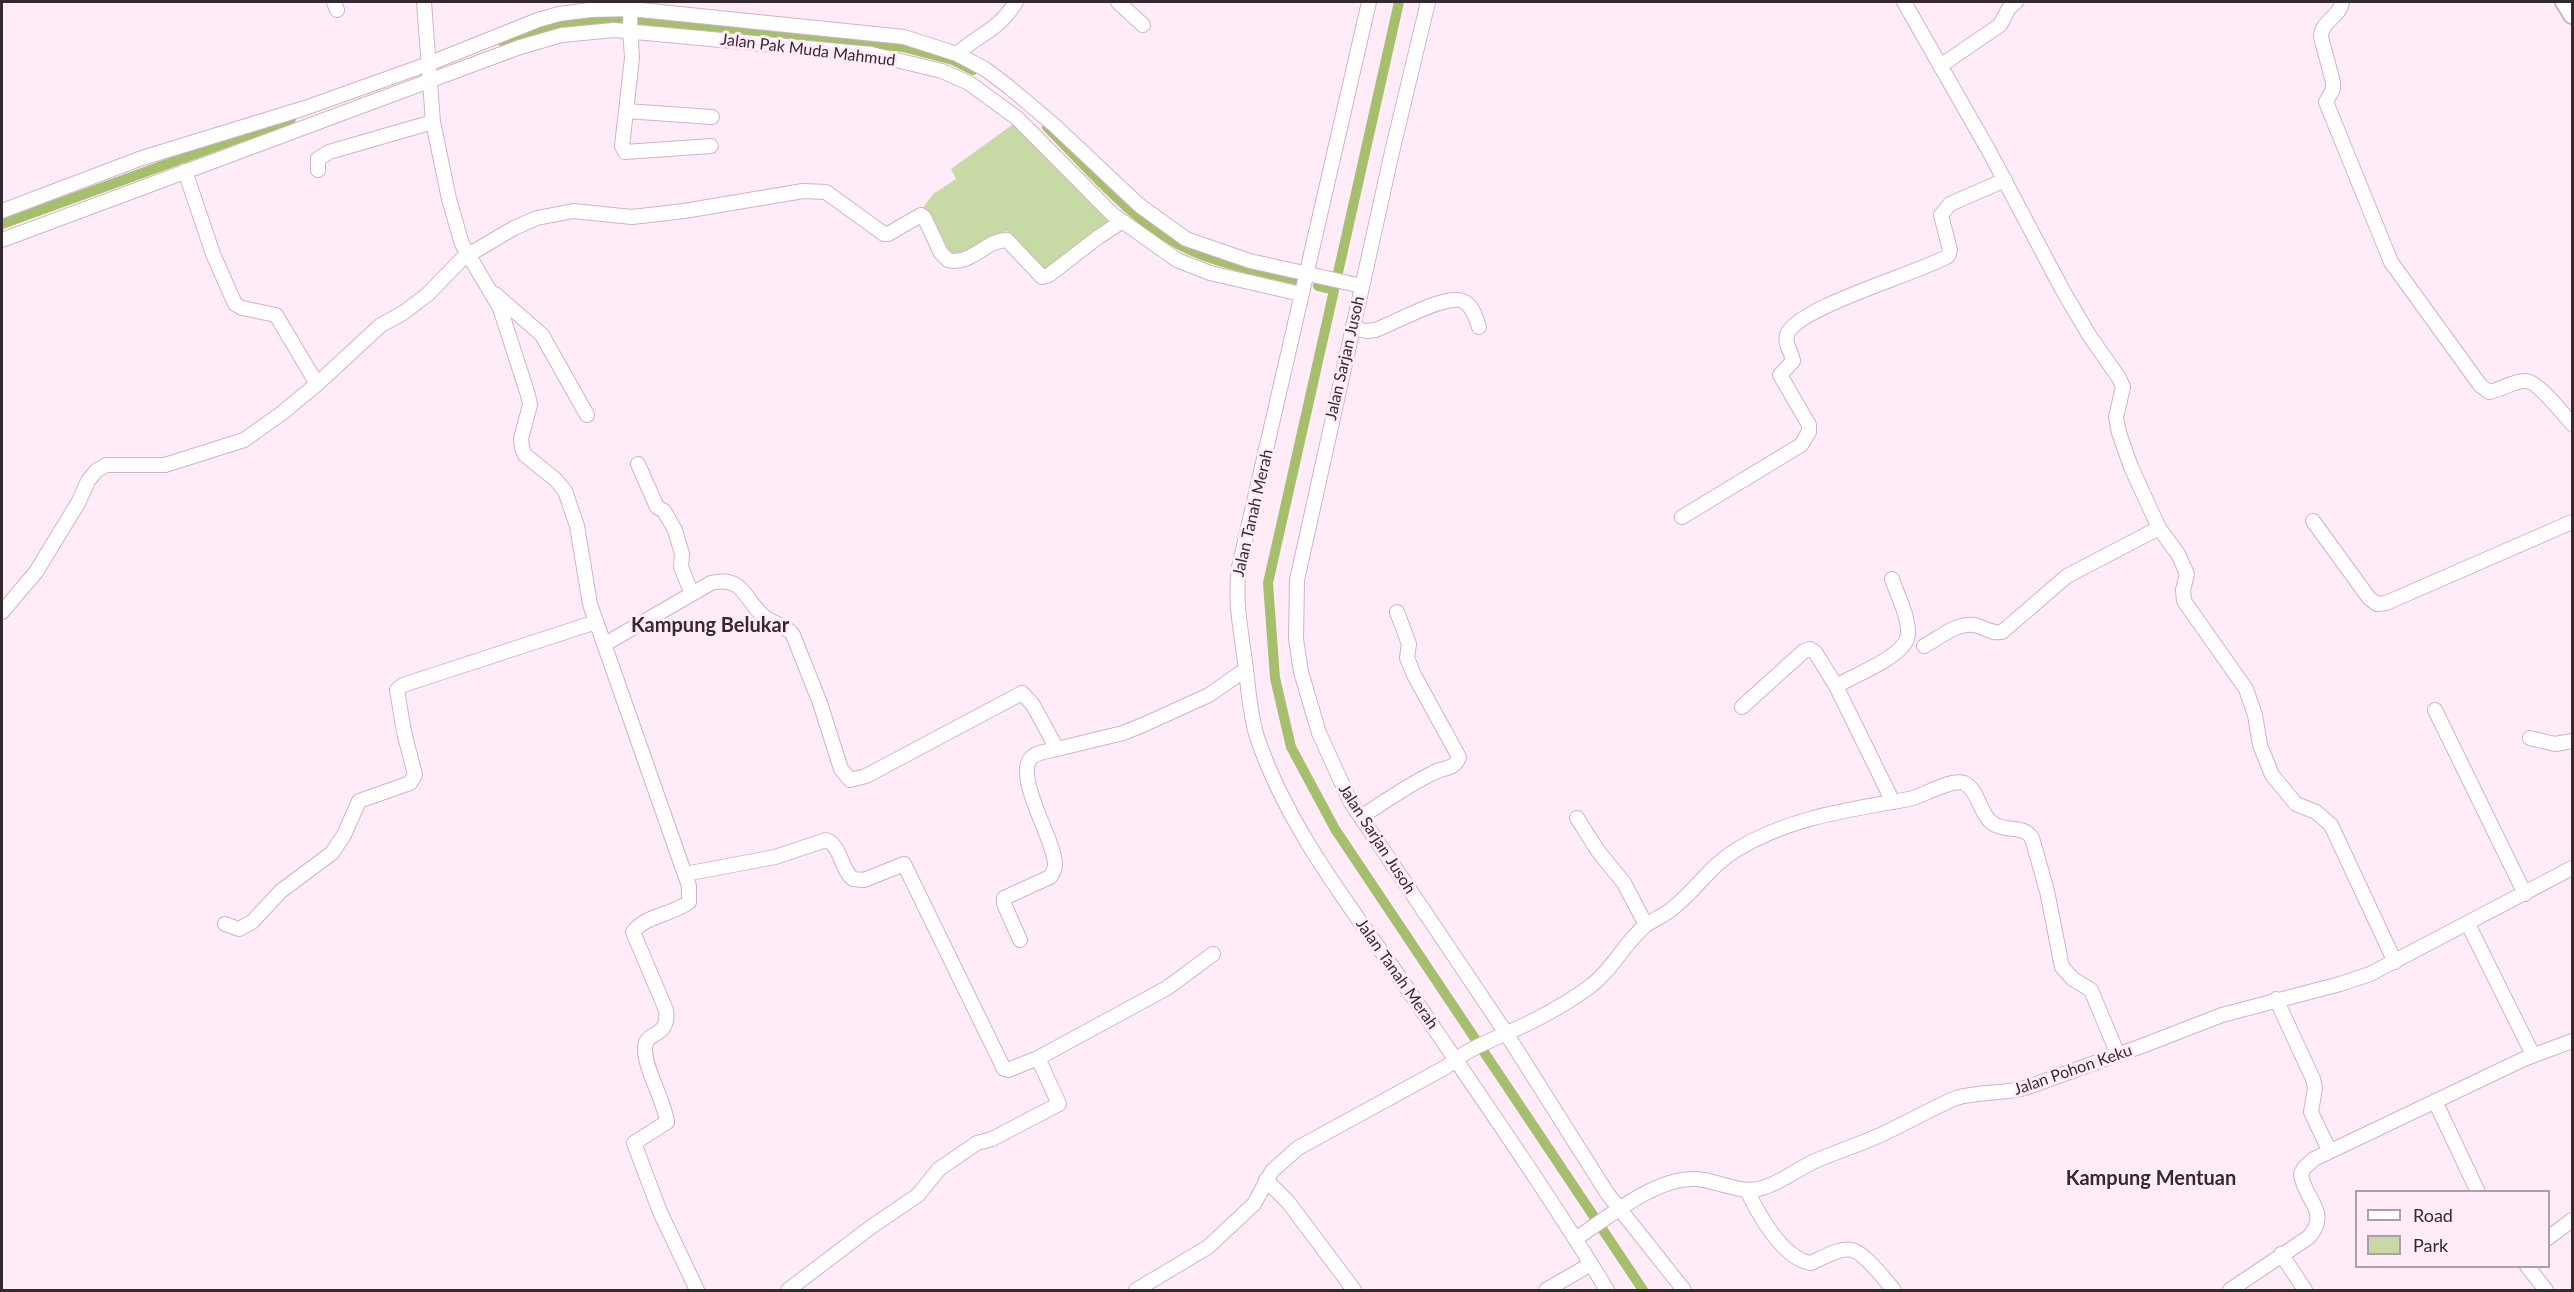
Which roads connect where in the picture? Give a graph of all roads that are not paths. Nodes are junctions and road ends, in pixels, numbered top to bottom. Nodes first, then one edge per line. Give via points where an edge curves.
1 (424, 2) edge
2 (1016, 2) edge
3 (1118, 2) edge
4 (1369, 2) edge
5 (1428, 2) edge
6 (1904, 2) edge
7 (2016, 2) edge
8 (2342, 2) edge
9 (2565, 2) edge
10 (2572, 15) edge
11 (631, 17) edge
12 (1143, 25) dead end
13 (957, 54) junction
14 (1940, 66) junction
15 (429, 73) junction
16 (626, 111) junction
17 (712, 117) dead end
18 (433, 122) junction
19 (711, 146) dead end
20 (1080, 165) junction
21 (318, 170) dead end
22 (185, 171) junction
23 (2006, 180) junction
24 (2, 211) edge
25 (1121, 222) junction
26 (2, 240) edge
27 (470, 256) junction
28 (1313, 275) junction
29 (1356, 284) junction
30 (493, 292) junction
31 (1301, 294) junction
32 (1479, 327) dead end
33 (1352, 328) junction
34 (316, 384) junction
35 (587, 415) dead end
36 (2572, 424) edge
37 (638, 465) dead end
38 (1682, 517) dead end
39 (2313, 521) dead end
40 (2572, 522) edge
41 (2159, 528) junction
42 (1892, 579) dead end
43 (692, 594) junction
44 (2, 612) edge
45 (1397, 612) dead end
46 (596, 622) junction
47 (605, 644) junction
48 (1924, 646) dead end
49 (1246, 669) junction
50 (1836, 686) junction
51 (1742, 707) dead end
52 (2435, 710) dead end
53 (2530, 738) dead end
54 (2572, 741) edge
55 (1057, 749) junction
56 (1893, 802) junction
57 (1361, 817) junction
58 (1577, 818) dead end
59 (2572, 868) edge
60 (685, 874) junction
61 (2525, 894) junction
62 (225, 924) dead end
63 (2468, 924) junction
64 (1646, 926) junction
65 (1020, 940) dead end
66 (1213, 954) dead end
67 (2395, 962) junction
68 (2276, 999) junction
69 (1506, 1034) junction
70 (2572, 1041) edge
71 (2118, 1055) junction
72 (2533, 1055) junction
73 (1460, 1056) junction
74 (1038, 1058) junction
75 (2435, 1101) junction
76 (2328, 1150) junction
77 (1266, 1180) junction
78 (2478, 1190) edge
79 (1747, 1191) junction
80 (1614, 1214) junction
81 (2572, 1220) edge
82 (2550, 1236) edge
83 (1575, 1239) junction
84 (2281, 1254) junction
85 (1591, 1264) junction
86 (2529, 1268) edge
87 (697, 1290) edge
88 (788, 1290) edge
89 (1136, 1290) edge
90 (1354, 1290) edge
91 (1546, 1290) edge
92 (1607, 1290) edge
93 (1684, 1290) edge
94 (1894, 1290) edge
95 (2230, 1290) edge
96 (2305, 1290) edge
97 (2546, 1290) edge

1 - 15 street
2 - 13 street via 993,30
3 - 12 street
4 - 28 street, Jalan Tanah Merah
5 - 29 street, Jalan Sarjan Jusoh
6 - 14 street
7 - 14 street via 2000,25
8 - 36 street via 2341,9 2321,31 2333,82 2326,102 2391,262 2480,385 2489,392 2525,380 2534,383
9 - 10 main road
11 - 13 street via 904,37
11 - 15 street, Jalan Pak Muda Mahmud
11 - 15 street via 559,14 510,30
11 - 16 street via 632,58
11 - 20 street, Jalan Pak Muda Mahmud via 871,54 942,71 969,83
13 - 20 street via 986,69 1054,125
14 - 23 street
15 - 18 street
15 - 22 street
15 - 24 street via 142,158
16 - 17 street
16 - 19 street via 622,139 625,152
18 - 21 street via 329,152 318,159
18 - 27 street via 448,199
20 - 25 street, Jalan Pak Muda Mahmud
20 - 28 street via 1186,239 1250,261
22 - 26 street
22 - 34 street via 235,304 276,315
23 - 38 street via 1944,209 1941,215 1948,256 1851,294 1788,331 1793,361 1780,375 1809,425 1806,437 1801,445
23 - 41 street via 2062,290 2119,378 2123,393 2116,417 2119,433
25 - 27 street via 1042,277 1007,240 994,242 960,261 948,261 921,215 884,234 826,192 803,191 632,217 573,210 514,228
25 - 31 street, Jalan Pak Muda Mahmud via 1177,260 1218,275
27 - 30 street
27 - 34 street via 428,294 381,325
28 - 29 street
28 - 31 street, Jalan Tanah Merah
29 - 33 street, Jalan Sarjan Jusoh
30 - 35 street via 542,335
30 - 46 street via 530,405 522,448 565,491 577,526
31 - 49 street, Jalan Tanah Merah via 1239,567 1237,616
32 - 33 street via 1472,309 1460,299 1437,303 1375,330
33 - 57 street, Jalan Sarjan Jusoh via 1298,580 1295,611 1296,639 1309,704 1340,782
34 - 44 street via 244,440 165,465 106,465 96,471 36,572
37 - 43 street via 657,507 664,511 675,530 682,554 681,567
39 - 40 street via 2377,604
41 - 48 street via 2067,576 2002,633 1972,624 1961,625
41 - 67 street via 2187,574 2184,601 2246,689 2272,775 2296,804 2316,812 2331,825
42 - 50 street via 1907,623 1907,638 1899,650
43 - 47 street
43 - 55 street via 711,583 731,582 747,593 767,619 788,627 812,681 841,769 850,780 866,776 1022,693
45 - 57 street via 1409,644 1407,658 1414,675 1459,757 1452,767 1433,773
46 - 47 street
46 - 62 street via 403,685 397,690 413,779 359,801 332,854 281,891 252,922 239,929
47 - 60 street
49 - 55 street via 1209,695 1143,725
49 - 73 street, Jalan Tanah Merah via 1257,736 1299,829
50 - 51 street via 1815,652 1804,651
50 - 56 street
52 - 61 street
53 - 54 street via 2555,744
55 - 65 street via 1035,755 1027,769 1055,863 1050,877 1004,898
56 - 64 street via 1835,811 1756,840 1725,857 1673,908
56 - 71 street via 1962,782 1969,786 1989,822 1999,828 2028,832 2047,891 2062,967 2091,990
57 - 69 street, Jalan Sarjan Jusoh
58 - 64 street via 1623,883
59 - 61 street, Jalan Pohon Keku
60 - 74 street via 775,857 826,840 834,845 845,871 853,879 864,880 904,864 1004,1069 1012,1070
60 - 87 street via 689,902 645,922 633,932 667,1020 666,1026 648,1039 644,1050 667,1122 634,1143 660,1212
61 - 63 street, Jalan Pohon Keku
63 - 67 street, Jalan Pohon Keku
63 - 72 street
64 - 69 street via 1590,987
66 - 74 street via 1167,987
67 - 68 street, Jalan Pohon Keku via 2340,984
68 - 71 street, Jalan Pohon Keku
68 - 76 street via 2313,1079 2311,1112
69 - 73 street
69 - 80 street, Jalan Sarjan Jusoh
70 - 72 street
71 - 79 street, Jalan Pohon Keku via 2025,1088 1956,1098 1769,1186
72 - 75 street
73 - 77 street via 1298,1148
73 - 83 street, Jalan Tanah Merah
74 - 88 street via 1059,1104 977,1143 939,1169 918,1195
75 - 76 street
75 - 78 street
76 - 84 street via 2301,1174 2318,1213 2316,1229
77 - 89 street via 1254,1204 1208,1247
77 - 90 street via 1288,1202
79 - 80 street, Jalan Pohon Keku via 1696,1179 1677,1180 1644,1194
79 - 94 street via 1766,1225 1796,1258 1810,1263 1851,1250 1862,1255
80 - 83 street, Jalan Pohon Keku
80 - 93 street, Jalan Sarjan Jusoh
81 - 82 street
83 - 85 street, Jalan Tanah Merah
84 - 95 street
84 - 96 street
85 - 91 street
85 - 92 street, Jalan Tanah Merah
86 - 97 street

